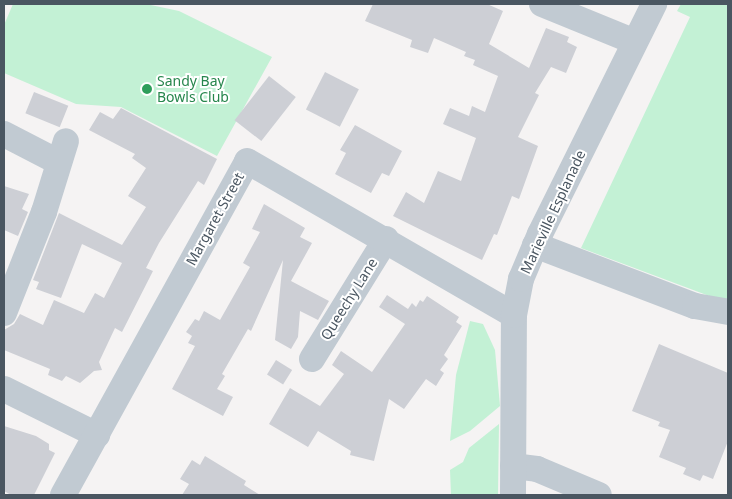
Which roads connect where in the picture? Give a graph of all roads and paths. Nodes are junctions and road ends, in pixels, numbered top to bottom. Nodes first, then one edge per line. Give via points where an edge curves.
1 (542, 4) edge
2 (654, 4) edge
3 (635, 42) junction
4 (4, 134) edge
5 (386, 239) junction
6 (535, 244) junction
7 (728, 312) edge
8 (4, 313) edge
9 (514, 315) junction
10 (312, 359) dead end
11 (4, 389) edge
12 (97, 435) junction
13 (513, 466) junction
14 (63, 495) edge
15 (513, 495) edge
16 (599, 495) edge

1 - 3 street
2 - 3 street, Marieville Esplanade
3 - 6 street, Marieville Esplanade
4 - 8 street via 62,151 44,212
5 - 9 street, Margaret Street
5 - 10 street, Queechy Lane
5 - 12 street, Margaret Street via 247,161
6 - 7 street via 695,306
6 - 9 street, Marieville Esplanade via 521,280
9 - 13 street, Marieville Esplanade
11 - 12 street
12 - 14 street, Margaret Street
13 - 15 street, Marieville Esplanade
13 - 16 street via 537,469

